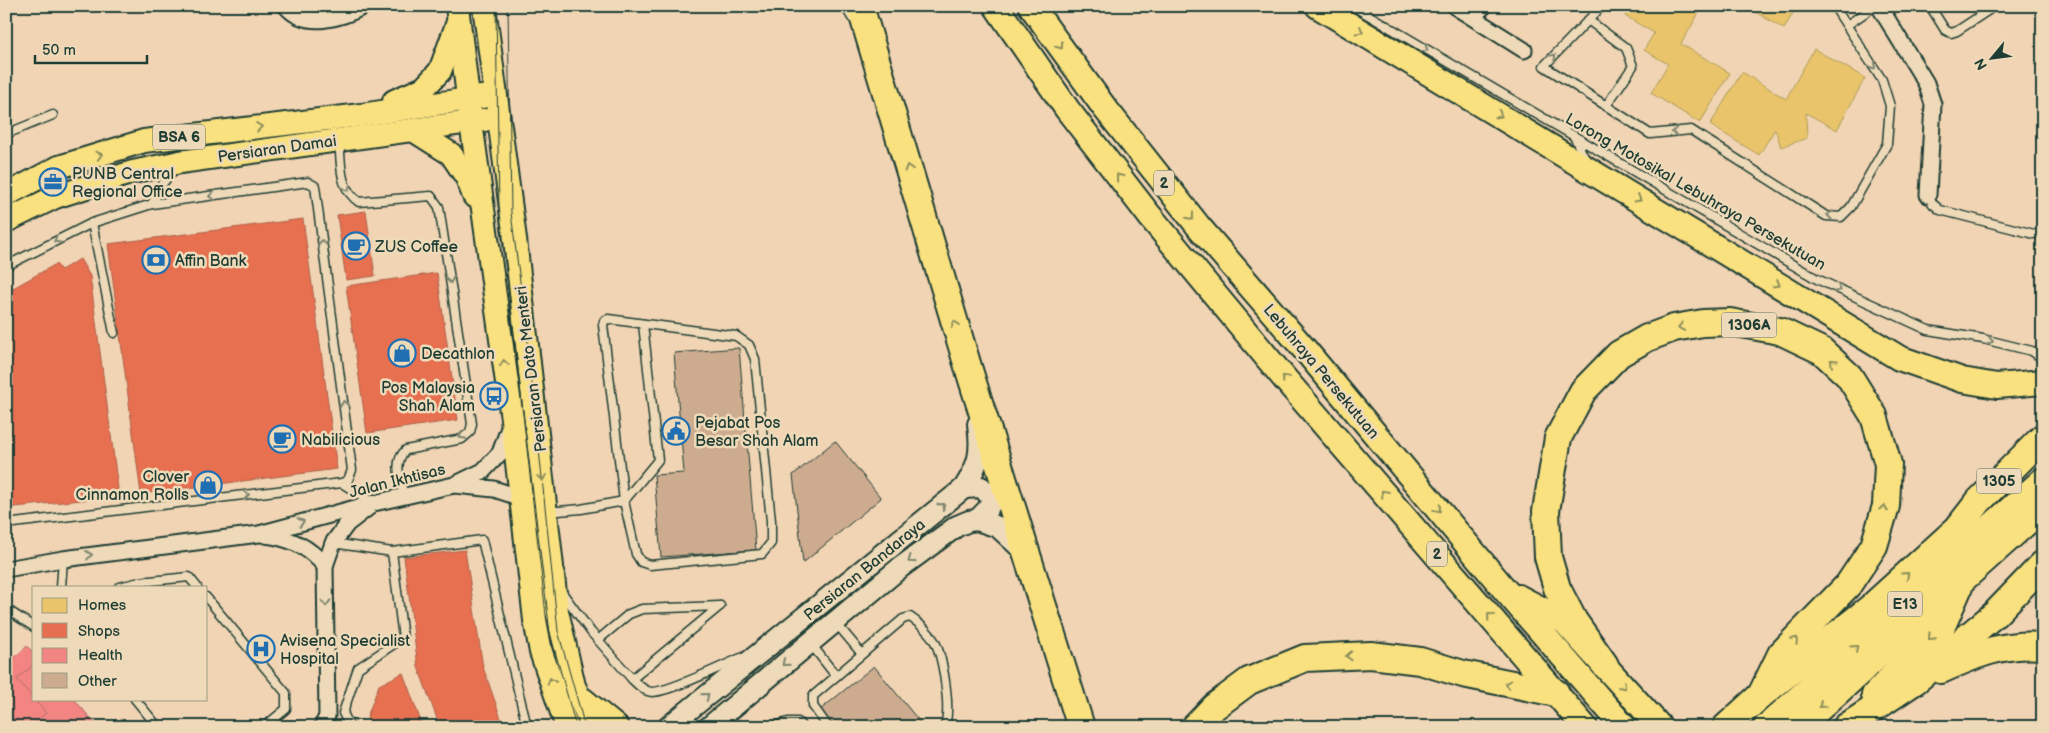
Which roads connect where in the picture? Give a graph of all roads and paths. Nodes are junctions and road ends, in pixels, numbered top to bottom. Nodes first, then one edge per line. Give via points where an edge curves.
1 (286, 6) edge
2 (364, 6) edge
3 (484, 6) edge
4 (845, 6) edge
5 (860, 6) edge
6 (996, 6) edge
7 (1032, 6) edge
8 (1318, 6) edge
9 (1353, 6) edge
10 (1454, 6) edge
11 (1602, 6) edge
12 (1834, 6) edge
13 (1875, 6) edge
14 (1879, 6) edge
15 (1930, 6) edge
16 (1978, 6) edge
17 (1995, 6) edge
18 (458, 12) edge
19 (1478, 12) edge
20 (1983, 14) junction
21 (1588, 20) junction
22 (1847, 25) junction
23 (1524, 50) dead end
24 (875, 56) junction
25 (495, 95) junction
26 (468, 99) junction
27 (1606, 106) junction
28 (361, 114) junction
29 (53, 115) dead end
30 (498, 118) junction
31 (471, 122) junction
32 (413, 130) junction
33 (6, 134) edge
34 (1574, 136) junction
35 (339, 140) junction
36 (180, 162) junction
37 (1589, 169) junction
38 (6, 195) edge
39 (1928, 195) joint
40 (152, 204) junction
41 (483, 218) junction
42 (6, 221) edge
43 (92, 223) junction
44 (2034, 234) dead end
45 (6, 266) edge
46 (643, 324) junction
47 (114, 334) dead end
48 (2043, 359) edge
49 (968, 370) junction
50 (2043, 382) edge
51 (512, 419) junction
52 (2043, 437) edge
53 (342, 483) junction
54 (454, 485) junction
55 (964, 488) junction
56 (2037, 495) edge
57 (404, 497) junction
58 (522, 498) junction
59 (624, 501) junction
60 (374, 503) junction
61 (546, 512) junction
62 (977, 520) junction
63 (6, 524) edge
64 (1958, 528) junction
65 (259, 534) junction
66 (333, 543) junction
67 (1024, 551) junction
68 (392, 552) junction
69 (63, 558) junction
70 (2043, 564) edge
71 (326, 566) junction
72 (6, 569) edge
73 (1962, 580) junction
74 (554, 581) junction
75 (61, 586) edge
76 (122, 586) edge
77 (196, 586) edge
78 (1506, 590) junction
79 (208, 599) edge
80 (6, 609) edge
81 (835, 622) junction
82 (32, 626) edge
83 (598, 640) junction
84 (810, 643) junction
85 (2043, 646) edge
86 (766, 648) junction
87 (862, 654) junction
88 (1604, 665) junction
89 (836, 676) junction
90 (632, 679) junction
91 (1916, 681) junction
92 (1556, 693) junction
93 (578, 695) junction
94 (1761, 695) junction
95 (136, 700) edge
96 (158, 727) edge
97 (264, 727) edge
98 (322, 727) edge
99 (350, 727) edge
100 (527, 727) edge
101 (567, 727) edge
102 (593, 727) edge
103 (617, 727) edge
104 (668, 727) edge
105 (709, 727) edge
106 (772, 727) edge
107 (802, 727) edge
108 (828, 727) edge
109 (944, 727) edge
110 (1081, 727) edge
111 (1195, 727) edge
112 (1585, 727) edge
113 (1624, 727) edge
114 (1660, 727) edge
115 (1726, 727) edge
116 (1766, 727) edge
117 (1798, 727) edge
118 (1846, 727) edge

1 - 2 street via 292,14 326,20
3 - 25 main road, Persiaran Dato Menteri
4 - 24 lane
5 - 24 highway
92 -> 6 highway, Lebuhraya Persekutuan / 2 via 1149,215 1067,109
7 -> 78 highway, Lebuhraya Persekutuan / 2 via 1104,107 1199,227
8 -> 37 highway
9 -> 34 lane, Lorong Motosikal Lebuhraya Persekutuan
10 - 19 street
11 - 21 lane
12 - 22 lane
13 - 22 lane
14 - 39 street via 1926,83 1933,104
15 - 20 lane via 1945,30 1951,32
16 - 20 lane
17 - 20 lane
18 - 26 main road, Persiaran Dato Menteri
18 - 28 main road via 440,71 424,88
19 - 23 street
21 - 27 lane via 1626,48 1633,66
27 -> 21 lane via 1544,66
22 -> 27 lane via 1882,80 1890,106 1887,144 1851,208 1840,216 1826,216 1691,130 1650,134
49 -> 24 highway
25 - 26 main road, Persiaran Damai / BSA 6
25 - 30 main road, Persiaran Dato Menteri
26 - 28 main road, Persiaran Damai / BSA 6
26 - 31 main road, Persiaran Dato Menteri
38 -> 28 main road, Persiaran Damai / BSA 6 via 59,168 144,141
29 - 33 lane
30 - 31 main road, Persiaran Damai / BSA 6
30 -> 61 main road, Persiaran Dato Menteri
31 - 32 main road, Persiaran Damai / BSA 6
31 - 41 main road, Persiaran Dato Menteri
32 - 35 main road, Persiaran Damai / BSA 6
32 - 41 main road via 451,154 467,178
34 - 37 lane
34 -> 48 lane, Lorong Motosikal Lebuhraya Persekutuan via 1817,279 1928,330 2032,351
35 - 36 main road, Persiaran Damai / BSA 6
35 -> 57 lane via 344,185 350,196 360,202 431,196 439,207 472,424 470,432 462,439 406,450 401,454 397,461
36 - 40 lane
36 - 42 main road, Persiaran Damai / BSA 6 via 133,172 55,197
37 -> 50 highway via 1899,358 1962,380 1997,386
39 - 44 lane via 1940,210
40 - 43 lane
53 -> 40 lane via 351,476 352,470 315,186 308,182
51 -> 41 main road, Persiaran Dato Menteri
43 -> 45 lane
43 - 47 lane
46 - 59 lane via 658,460
46 - 59 lane via 608,319 603,325
46 - 59 lane via 736,336 744,340 754,353 771,543 762,554 755,556 650,565 641,562 636,554
49 - 55 main road, Persiaran Bandaraya via 981,446 977,467
49 - 67 highway
51 - 54 street, Jalan Ikhtisas via 500,453 483,471
51 - 58 main road, Persiaran Dato Menteri
52 - 64 highway, 1305 via 1979,501
53 - 60 lane
63 -> 53 lane
54 - 57 street, Jalan Ikhtisas
54 - 58 street via 494,489
55 - 62 main road via 981,487 990,496 989,508
86 -> 55 main road, Persiaran Bandaraya
56 - 64 highway
56 - 73 highway, E13
116 -> 56 highway, E13
57 - 60 street, Jalan Ikhtisas
101 -> 58 main road, Persiaran Dato Menteri via 541,652
59 - 61 lane via 581,510
65 -> 60 street, Jalan Ikhtisas
60 - 66 street via 347,524
61 - 74 main road, Persiaran Dato Menteri
62 - 67 main road via 998,527
62 -> 81 main road, Persiaran Bandaraya via 957,526
94 -> 64 highway via 1869,609
69 -> 65 street, Jalan Ikhtisas
65 - 71 street, Jalan Ikhtisas via 283,537 305,546
66 - 68 lane
66 - 71 street
67 - 110 highway
68 - 99 lane via 404,638 358,668 343,713
68 - 100 lane via 482,540
69 - 72 street, Jalan Ikhtisas
69 - 75 lane
70 - 91 highway via 1995,614
71 -> 98 street via 327,716
73 -> 117 highway, E13
73 -> 118 highway via 1942,626
74 - 83 lane
74 - 93 main road, Persiaran Dato Menteri via 557,611
76 - 77 lane via 189,576
78 - 88 highway via 1564,621
78 - 113 highway, Lebuhraya Persekutuan / 2
79 - 97 lane via 286,693 286,709
80 - 82 lane
81 - 84 main road, Persiaran Bandaraya
81 - 87 lane
83 - 90 lane
83 - 90 lane via 629,614 642,608 720,606
84 - 89 lane
84 -> 105 main road, Persiaran Bandaraya
85 - 91 highway via 2014,645 1981,652
86 - 90 lane via 664,690 650,692
104 -> 86 main road, Persiaran Bandaraya
87 - 89 lane
87 - 109 lane via 903,619 910,617 919,623 935,642 946,684 947,721
94 -> 88 highway, 1306A via 1781,654 1848,585 1874,546 1886,506 1888,464 1874,416 1849,376 1822,352 1772,329 1730,322 1703,323 1674,328 1647,338 1619,354 1584,391 1558,438 1546,511 1548,557 1557,588 1574,621
88 -> 114 highway
89 - 108 lane via 813,696 813,706
91 - 118 highway
92 -> 111 highway via 1463,674 1420,661 1370,655 1305,658 1249,681 1214,707
92 - 112 highway, Lebuhraya Persekutuan / 2
93 - 102 main road, Persiaran Dato Menteri
93 - 103 main road
94 - 115 highway
95 - 96 lane
106 - 107 lane via 788,722 798,722

